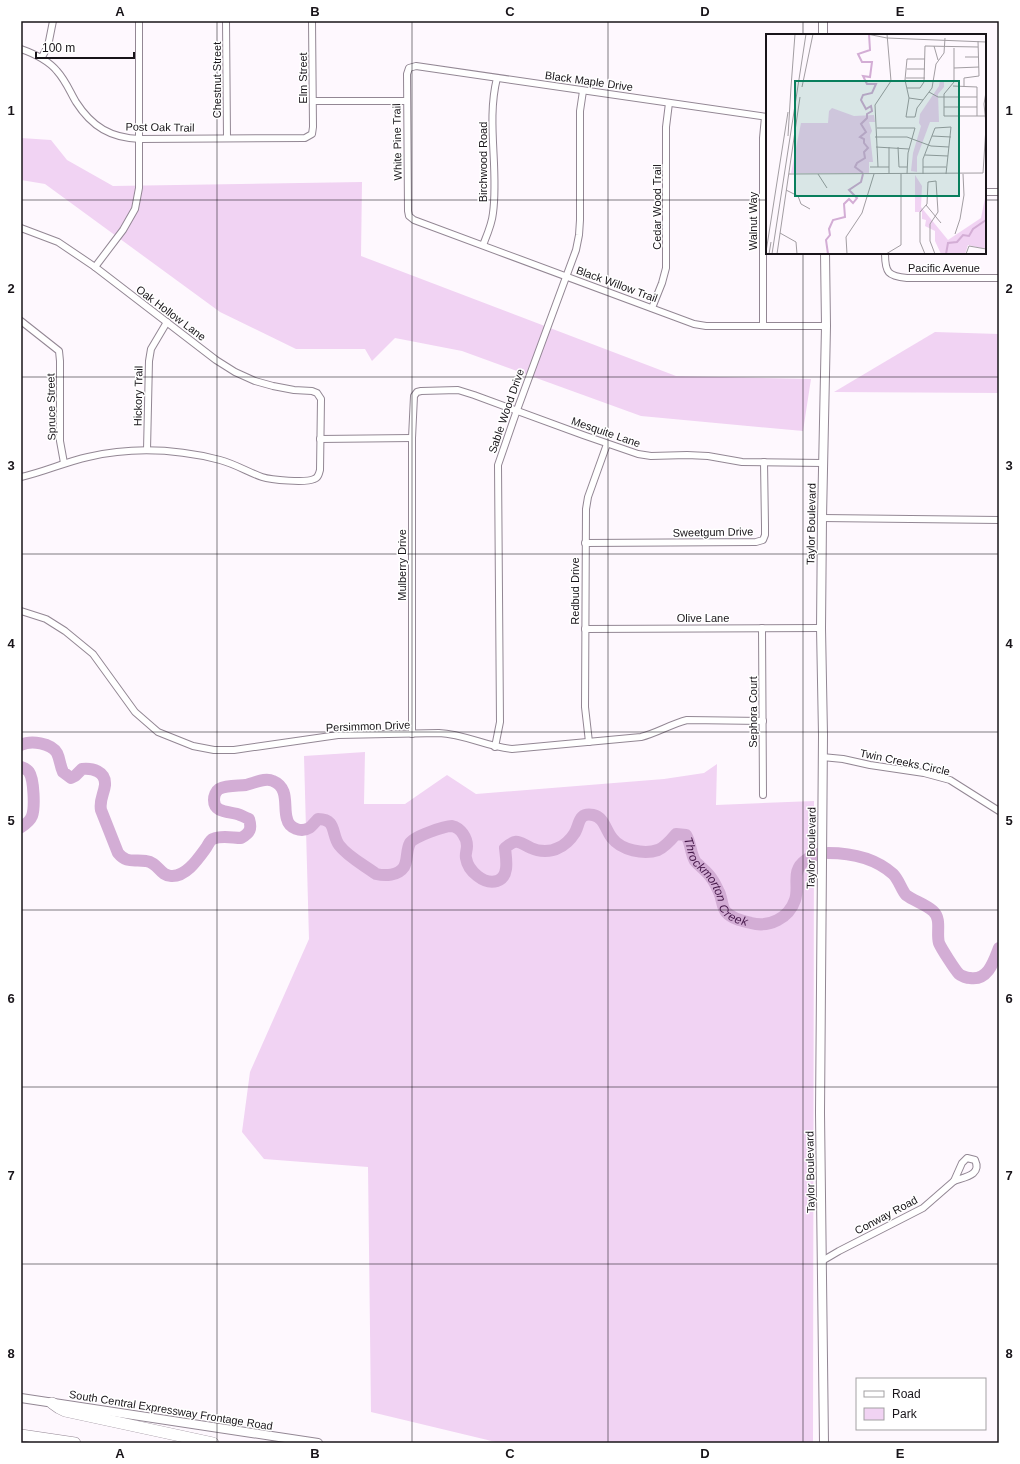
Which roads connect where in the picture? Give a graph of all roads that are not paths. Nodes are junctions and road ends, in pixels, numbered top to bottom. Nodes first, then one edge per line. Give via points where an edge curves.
1 (53, 21) edge
2 (139, 21) edge
3 (226, 21) edge
4 (312, 21) edge
5 (823, 21) edge
6 (823, 34) edge
7 (21, 49) edge
8 (42, 57) junction
9 (409, 68) joint
10 (497, 78) junction
11 (583, 90) junction
12 (313, 101) junction
13 (407, 101) junction
14 (670, 103) junction
15 (766, 117) edge
16 (312, 134) joint
17 (227, 138) junction
18 (140, 139) junction
19 (986, 192) edge
20 (999, 192) edge
21 (409, 216) joint
22 (21, 228) edge
23 (483, 245) junction
24 (825, 254) edge
25 (885, 254) edge
26 (95, 267) junction
27 (566, 276) junction
28 (999, 278) edge
29 (652, 308) junction
30 (21, 321) edge
31 (167, 322) junction
32 (763, 326) junction
33 (826, 326) junction
34 (414, 396) joint
35 (517, 410) junction
36 (412, 438) junction
37 (320, 439) junction
38 (607, 444) junction
39 (147, 450) junction
40 (764, 462) junction
41 (64, 463) junction
42 (823, 463) junction
43 (21, 477) edge
44 (822, 518) junction
45 (999, 520) edge
46 (585, 543) junction
47 (21, 611) edge
48 (762, 628) junction
49 (821, 628) junction
50 (585, 629) junction
51 (763, 721) junction
52 (412, 734) junction
53 (589, 742) junction
54 (495, 747) junction
55 (822, 757) junction
56 (763, 795) dead end
57 (999, 811) edge
58 (954, 1181) dead end
59 (822, 1261) junction
60 (21, 1398) edge
61 (52, 1403) junction
62 (21, 1435) edge
63 (75, 1443) edge
64 (213, 1443) edge
65 (318, 1443) edge
66 (824, 1443) edge

1 - 8 street via 48,46
2 - 18 street
3 - 17 street, Chestnut Street
4 - 12 street, Elm Street
5 - 6 street
7 - 8 street, Post Oak Trail
8 - 18 street, Post Oak Trail via 66,82 85,114 99,127 113,135
9 - 10 street, Black Maple Drive via 416,66
9 - 13 street, White Pine Trail
10 - 11 street, Black Maple Drive
10 - 23 street, Birchwood Road via 493,101 493,214
11 - 14 street, Black Maple Drive
11 - 27 street, Sable Wood Drive via 580,111 579,235
12 - 13 street
12 - 16 street, Elm Street
13 - 21 street, White Pine Trail
14 - 15 street, Black Maple Drive
14 - 29 street, Cedar Wood Trail via 666,127 666,268
15 - 32 street, Walnut Way via 763,138
16 - 17 street, Post Oak Trail via 305,138
17 - 18 street, Post Oak Trail
18 - 26 street via 139,188 135,209 123,230
19 - 20 street
21 - 23 street, Black Willow Trail
22 - 26 street, Oak Hollow Lane via 58,242
23 - 27 street, Black Willow Trail
24 - 33 street, Taylor Boulevard
25 - 28 street, Pacific Avenue via 885,264 889,274 894,277
26 - 31 street, Oak Hollow Lane
27 - 29 street, Black Willow Trail
27 - 35 street, Sable Wood Drive
29 - 32 street, Black Willow Trail via 706,326
30 - 41 street, Spruce Street via 59,350 60,441
31 - 37 street, Oak Hollow Lane via 216,360 255,381 318,393 321,399
31 - 39 street, Hickory Trail via 151,349 148,361
32 - 33 street, Black Willow Trail
33 - 42 street, Taylor Boulevard
34 - 35 street, Mesquite Lane via 421,391 458,390
34 - 36 street, Mulberry Drive
35 - 38 street, Mesquite Lane
35 - 54 street, Sable Wood Drive via 498,465 500,722
36 - 37 street
36 - 52 street, Mulberry Drive
37 - 39 street via 320,470 313,480 263,477 221,460
38 - 40 street, Mesquite Lane via 651,456 701,455 742,462
38 - 46 street, Redbud Drive via 588,497
39 - 41 street via 116,452
40 - 42 street, Mesquite Lane
40 - 46 street, Sweetgum Drive via 766,526 763,540
41 - 43 street
42 - 44 street, Taylor Boulevard
44 - 45 street
44 - 49 street, Taylor Boulevard
46 - 50 street, Redbud Drive
47 - 52 street, Persimmon Drive via 46,619 65,631 93,654 135,712 158,732 193,746 234,750 338,735
48 - 49 street, Olive Lane
48 - 50 street, Olive Lane
48 - 51 street, Sephora Court
49 - 55 street, Taylor Boulevard
50 - 53 street, Redbud Drive via 585,707
51 - 53 street, Persimmon Drive via 687,720 641,737
51 - 56 street, Sephora Court
52 - 54 street, Persimmon Drive via 451,734
53 - 54 street, Persimmon Drive via 512,749
55 - 57 street, Twin Creeks Circle via 924,773 950,780
55 - 59 street, Taylor Boulevard
58 - 59 street, Conway Road via 923,1208
59 - 66 street, Taylor Boulevard
60 - 61 street, South Central Expressway Frontage Road
61 - 64 highway via 65,1411
61 - 65 street, South Central Expressway Frontage Road
62 - 63 highway

